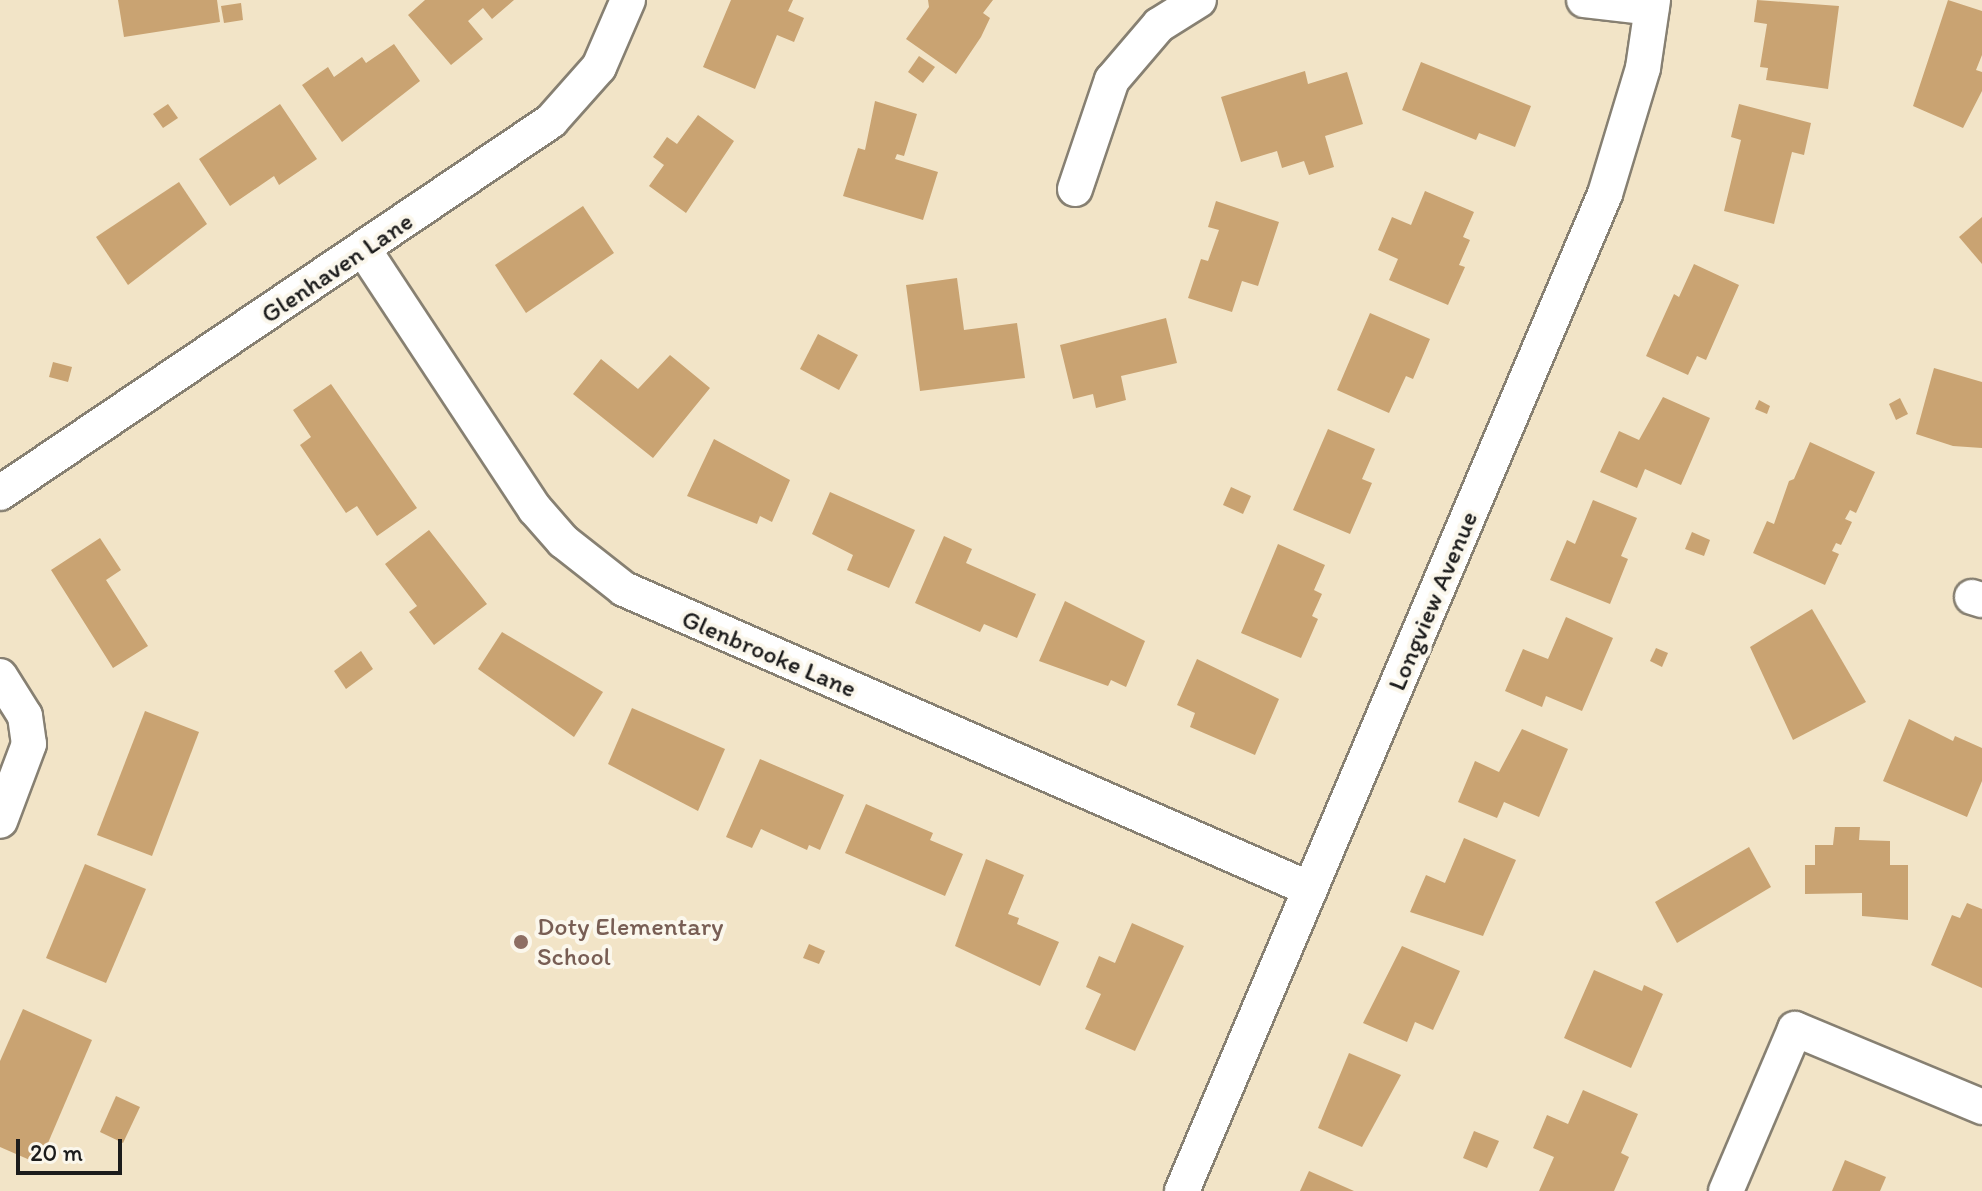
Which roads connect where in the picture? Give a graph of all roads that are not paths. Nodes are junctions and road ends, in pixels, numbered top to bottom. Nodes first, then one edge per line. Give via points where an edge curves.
1 (628, 0) edge
2 (1199, 0) edge
3 (1584, 0) edge
4 (1653, 4) edge
5 (1075, 189) dead end
6 (364, 250) junction
7 (0, 493) edge
8 (0, 676) edge
9 (0, 821) edge
10 (1310, 889) junction
11 (1982, 1107) edge
12 (1182, 1191) edge
13 (1726, 1191) edge

1 - 6 street, Glenhaven Lane via 599,67 570,106
2 - 5 street via 1159,25 1112,80
3 - 4 street
4 - 10 street, Longview Avenue via 1643,68 1605,194
6 - 7 street, Glenhaven Lane
6 - 10 street, Glenbrooke Lane via 535,509 563,541 614,582 657,606
8 - 9 street via 25,716 29,744
10 - 12 street, Longview Avenue
11 - 13 street via 1795,1029

